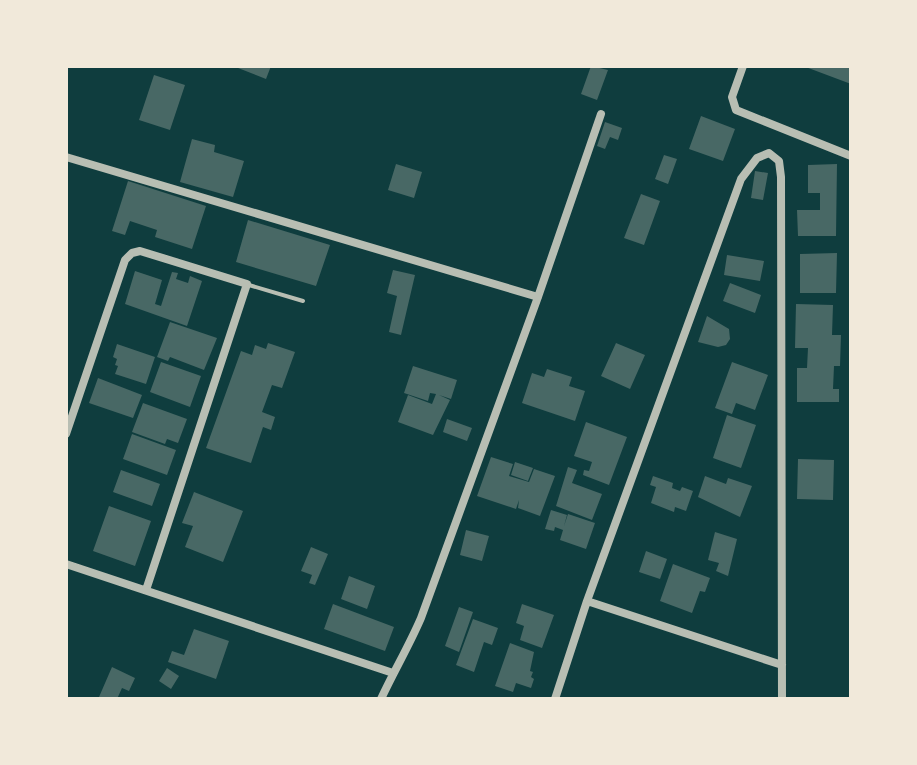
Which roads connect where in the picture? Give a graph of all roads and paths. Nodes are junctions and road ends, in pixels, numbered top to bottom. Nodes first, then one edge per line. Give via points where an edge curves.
1 (743, 66) edge
2 (601, 114) dead end
3 (851, 156) edge
4 (66, 157) edge
5 (247, 284) junction
6 (538, 297) junction
7 (303, 301) dead end
8 (66, 434) edge
9 (66, 564) edge
10 (146, 590) junction
11 (587, 601) junction
12 (782, 665) junction
13 (393, 673) junction
14 (381, 699) edge
15 (555, 699) edge
16 (782, 699) edge

1 - 3 street via 732,97 736,110
2 - 6 street
4 - 6 street
5 - 7 lane
5 - 8 street via 140,251 132,253 125,260
5 - 10 street
6 - 13 street via 421,618
9 - 10 street
10 - 13 street
11 - 12 street
11 - 12 street via 741,179 757,158 769,153 779,161 781,177
11 - 15 street
12 - 16 street
13 - 14 street

